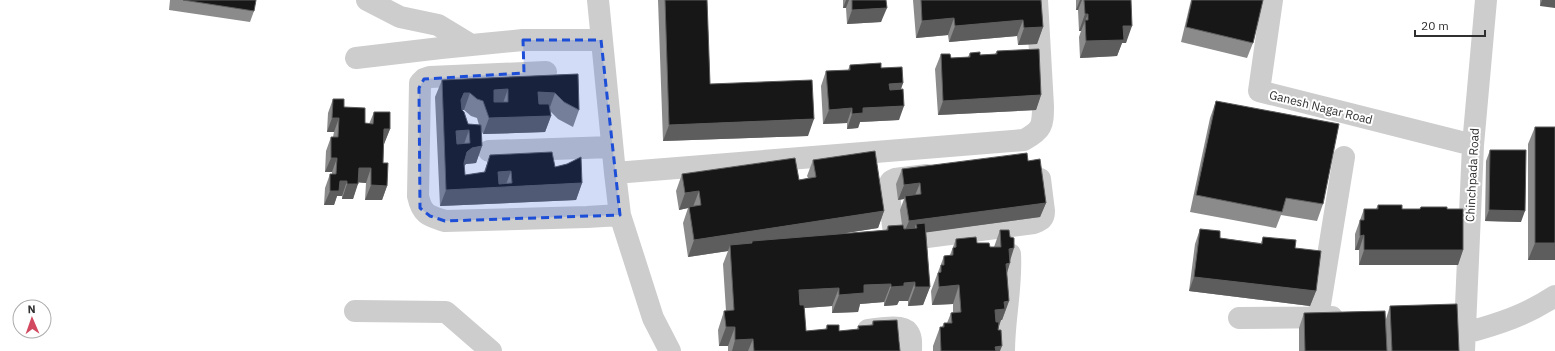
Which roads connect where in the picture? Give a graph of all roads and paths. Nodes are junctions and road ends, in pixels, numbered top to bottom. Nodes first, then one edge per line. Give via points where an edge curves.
1 (367, 0) edge
2 (598, 0) edge
3 (1037, 0) edge
4 (1272, 0) edge
5 (1486, 0) edge
6 (523, 40) junction
7 (601, 40) junction
8 (471, 45) junction
9 (356, 58) dead end
10 (546, 72) dead end
11 (524, 73) junction
12 (1024, 140) junction
13 (1473, 145) junction
14 (612, 147) junction
15 (933, 147) junction
16 (489, 151) dead end
17 (1344, 157) dead end
18 (615, 174) junction
19 (620, 215) junction
20 (1010, 254) edge
21 (1555, 296) edge
22 (355, 311) dead end
23 (1349, 316) edge
24 (1442, 316) edge
25 (1318, 317) junction
26 (1239, 318) dead end
27 (852, 331) edge
28 (1465, 333) edge
29 (491, 351) edge
30 (670, 351) edge
31 (911, 351) edge
32 (1004, 351) edge

1 - 8 street via 400,17 438,26
2 - 7 street
3 - 12 street via 1043,121 1036,133
4 - 13 street, Ganesh Nagar Road via 1259,91
5 - 13 street, Chinchpada Road
6 - 7 street
6 - 8 street
6 - 11 street
7 - 14 street
8 - 9 street
10 - 11 street
11 - 19 street via 430,77 420,83 420,208 430,216 445,221
12 - 15 street
12 - 15 street via 1028,162 1036,163 1038,166 1044,211 1042,220 904,240 898,238 894,233 888,187 895,179 942,173
13 - 28 street, Chinchpada Road
14 - 16 street
14 - 18 street
15 - 18 street
17 - 25 street
18 - 19 street
19 - 30 street via 653,318
20 - 32 street via 1011,272
21 - 28 street via 1504,323
22 - 29 street via 446,312
23 - 25 street
24 - 28 street
25 - 26 street
27 - 31 street via 902,328 908,332

